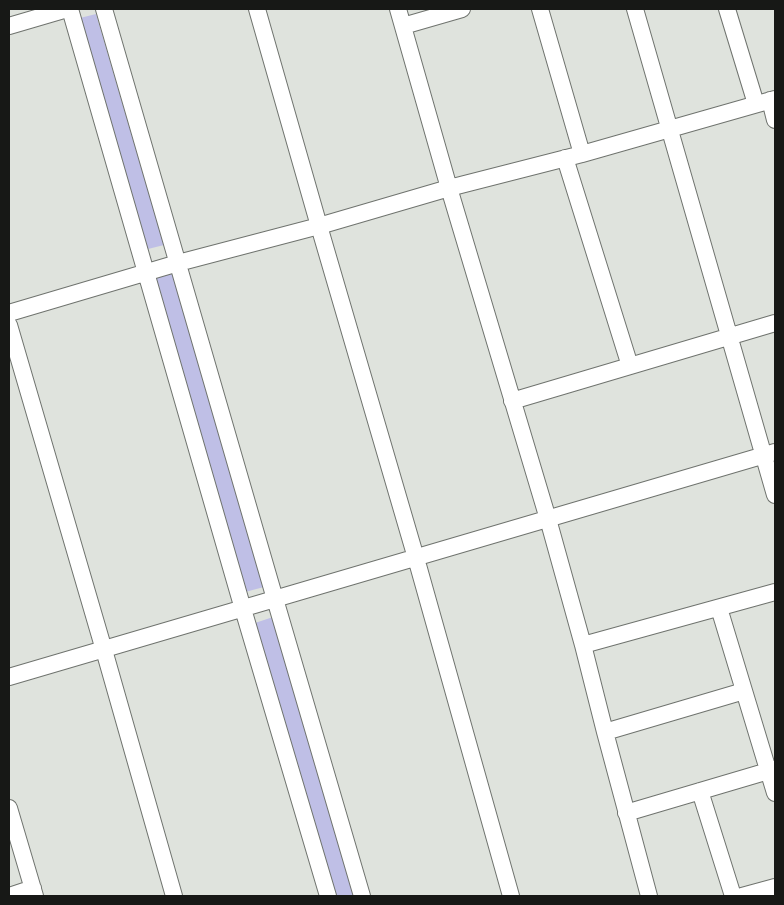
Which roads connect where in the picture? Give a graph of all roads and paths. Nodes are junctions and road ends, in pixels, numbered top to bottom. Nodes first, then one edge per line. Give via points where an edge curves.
1 (69, 9) edge
2 (104, 9) edge
3 (257, 9) edge
4 (398, 9) edge
5 (462, 9) edge
6 (540, 9) edge
7 (636, 9) edge
8 (731, 10) edge
9 (9, 26) edge
10 (403, 26) junction
11 (767, 101) edge
12 (775, 120) edge
13 (670, 128) junction
14 (582, 154) junction
15 (564, 158) junction
16 (449, 188) junction
17 (319, 226) junction
18 (178, 263) junction
19 (146, 273) junction
20 (9, 314) edge
21 (775, 323) edge
22 (9, 325) edge
23 (730, 336) junction
24 (630, 366) junction
25 (512, 401) junction
26 (770, 454) edge
27 (775, 495) edge
28 (548, 519) junction
29 (416, 558) junction
30 (775, 592) edge
31 (275, 599) junction
32 (719, 608) junction
33 (242, 609) junction
34 (583, 645) junction
35 (104, 650) junction
36 (9, 677) edge
37 (744, 691) junction
38 (605, 732) junction
39 (772, 770) edge
40 (700, 791) junction
41 (775, 794) edge
42 (9, 812) edge
43 (626, 813) junction
44 (775, 887) edge
45 (34, 892) edge
46 (9, 896) edge
47 (174, 896) edge
48 (328, 896) edge
49 (362, 896) edge
50 (511, 896) edge
51 (648, 896) edge
52 (733, 896) edge
53 (742, 896) edge

1 - 9 street
1 - 19 street
2 - 18 street
3 - 17 street
4 - 10 street
5 - 10 street
6 - 14 street
7 - 13 street
8 - 11 street
10 - 16 street
11 - 12 street
11 - 13 street
13 - 14 street
13 - 23 street
14 - 15 street
15 - 16 street
15 - 24 street
16 - 17 street
16 - 25 street
17 - 18 street
17 - 29 street
18 - 19 street
18 - 31 street
19 - 20 street
19 - 33 street
21 - 23 street
22 - 35 street
23 - 24 street
23 - 26 street
24 - 25 street
25 - 28 street
26 - 27 street
26 - 28 street
28 - 29 street
28 - 34 street
29 - 31 street
29 - 50 street
30 - 32 street
31 - 33 street
31 - 49 street
32 - 34 street
32 - 37 street
33 - 35 street
33 - 48 street
34 - 38 street
35 - 36 street
35 - 47 street
37 - 38 street
37 - 39 street
38 - 43 street
39 - 40 street
39 - 41 street
40 - 43 street
40 - 52 street
42 - 45 street
43 - 51 street
44 - 53 street
45 - 46 street

